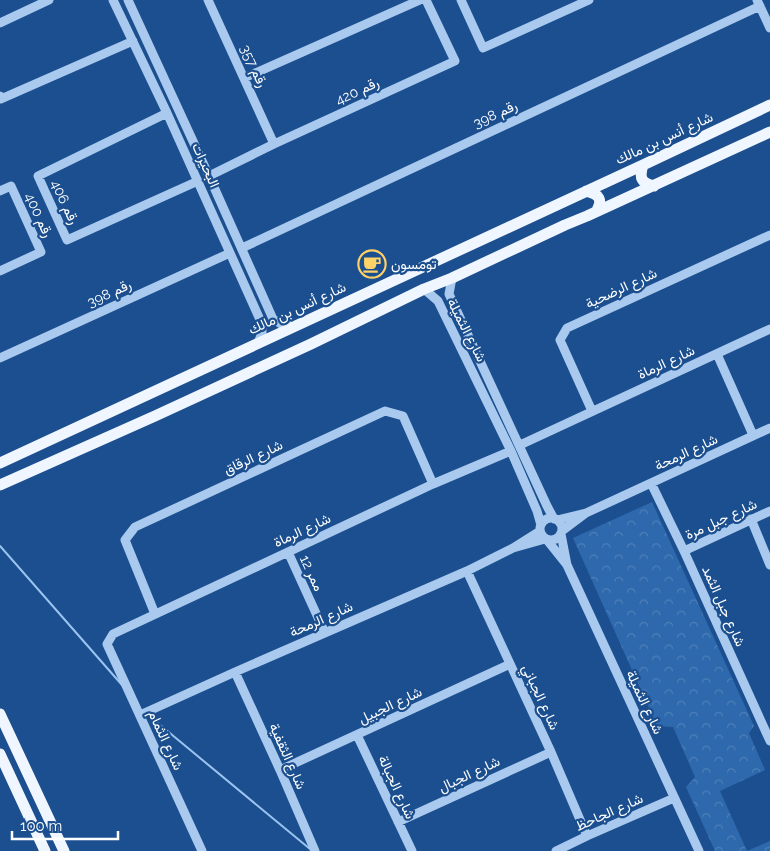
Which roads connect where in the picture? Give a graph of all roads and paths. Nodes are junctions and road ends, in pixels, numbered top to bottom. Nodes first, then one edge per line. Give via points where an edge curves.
1 (49, 0) edge
2 (113, 0) edge
3 (128, 0) edge
4 (219, 0) edge
5 (420, 0) edge
6 (426, 0) edge
7 (461, 0) edge
8 (589, 0) edge
9 (209, 2) edge
10 (759, 3) edge
11 (0, 23) edge
12 (770, 28) edge
13 (133, 41) junction
14 (244, 78) junction
15 (0, 96) edge
16 (770, 105) edge
17 (167, 113) junction
18 (770, 132) edge
19 (274, 144) junction
20 (643, 166) junction
21 (209, 176) junction
22 (198, 181) junction
23 (654, 186) junction
24 (586, 191) junction
25 (0, 192) edge
26 (596, 212) junction
27 (770, 235) edge
28 (242, 248) junction
29 (230, 253) junction
30 (0, 271) edge
31 (452, 278) junction
32 (424, 289) junction
33 (266, 304) junction
34 (255, 307) junction
35 (296, 326) junction
36 (770, 329) edge
37 (258, 342) junction
38 (717, 354) junction
39 (0, 358) edge
40 (592, 411) junction
41 (770, 428) edge
42 (753, 436) junction
43 (520, 445) junction
44 (511, 451) junction
45 (0, 463) edge
46 (651, 483) junction
47 (433, 484) junction
48 (0, 485) edge
49 (770, 511) edge
50 (586, 513) junction
51 (556, 519) junction
52 (751, 519) junction
53 (561, 533) junction
54 (543, 534) junction
55 (684, 551) junction
56 (288, 552) junction
57 (567, 565) junction
58 (770, 565) edge
59 (467, 571) junction
60 (155, 614) junction
61 (325, 633) junction
62 (110, 640) joint
63 (510, 664) junction
64 (235, 672) junction
65 (0, 714) edge
66 (140, 715) junction
67 (357, 735) junction
68 (770, 741) edge
69 (552, 752) junction
70 (0, 754) edge
71 (280, 770) junction
72 (674, 798) junction
73 (398, 822) junction
74 (587, 836) junction
75 (44, 851) edge
76 (64, 851) edge
77 (202, 851) edge
78 (314, 851) edge
79 (412, 851) edge
80 (556, 851) edge
81 (699, 851) edge

1 - 11 street
2 - 13 street, البحيرات
3 - 21 street, البحيرات
4 - 9 street
5 - 14 street
6 - 19 street, رقم 420 via 455,61
7 - 8 street via 483,48
9 - 14 street, رقم 357
10 - 12 street
10 - 28 street, رقم 398
13 - 15 street via 1,99
13 - 17 street, البحيرات
14 - 19 street, رقم 357
16 - 20 main road, شارع أنس بن مالك
17 - 22 street, البحيرات
17 - 22 street, رقم 406 via 38,176 67,240
18 - 23 main road
19 - 21 street, رقم 420
20 - 23 main road via 641,177
20 - 24 main road, شارع أنس بن مالك
21 - 28 street, البحيرات
22 - 29 street, البحيرات
23 - 26 main road
24 - 26 main road via 599,198 600,206
24 - 35 main road, شارع أنس بن مالك
25 - 30 street, رقم 400 via 11,186 41,252
26 - 31 main road
27 - 40 street, شارع الرضحية via 567,328 560,340
28 - 33 street, البحيرات
29 - 34 street, البحيرات
29 - 39 street, رقم 398
31 - 32 main road
31 - 43 street, شارع الثميلة via 449,294
32 - 44 street, شارع الثميلة via 438,301
32 - 48 main road via 311,344
33 - 34 street via 262,312
33 - 35 street, البحيرات via 273,319
34 - 37 street, البحيرات via 262,324
35 - 37 main road, شارع أنس بن مالك
36 - 38 street, شارع الرماة
37 - 45 main road, شارع أنس بن مالك
38 - 40 street, شارع الرماة
38 - 42 street
40 - 43 street, شارع الرماة
41 - 42 street, شارع الرمحة
42 - 46 street, شارع الرمحة
43 - 51 street, شارع الثميلة
44 - 47 street, شارع الرماة
44 - 54 street, شارع الثميلة via 537,510
46 - 50 street, شارع الرمحة
46 - 55 street, شارع جبل الثمد
47 - 56 street, شارع الرماة
47 - 60 street, شارع الرقاق via 403,416 385,411 135,527 125,540
49 - 52 street, شارع جبل مرة
50 - 51 street
50 - 53 street
51 - 53 street via 562,526
51 - 54 street via 543,521
52 - 55 street, شارع جبل مرة
52 - 58 street
53 - 54 street via 554,540
53 - 57 street
54 - 57 street
54 - 59 street, شارع الرمحة
55 - 68 street, شارع جبل الثمد
56 - 60 street, شارع الرماة
56 - 61 street, ممر 12
57 - 72 street, شارع الثميلة
59 - 61 street, شارع الرمحة
59 - 63 street, شارع الجباني
60 - 62 street, شارع الرماة via 113,634
61 - 64 street, شارع الرمحة
62 - 66 street, شارع الثمام via 107,644
63 - 67 street, شارع الجبيل
63 - 69 street, شارع الجباني
64 - 66 street, شارع الرمحة
64 - 71 street, شارع الثقفية
65 - 76 main road
66 - 77 street, شارع الثمام
67 - 71 street, شارع الجبيل
67 - 73 street, شارع الجبالة
69 - 73 street, شارع الجبال
69 - 74 street, شارع الجباني
70 - 75 main road
71 - 78 street, شارع الثقفية
72 - 74 street, شارع الجاحظ
72 - 81 street, شارع الثميلة
73 - 79 street, شارع الجبالة
74 - 80 street, شارع الجاحظ

